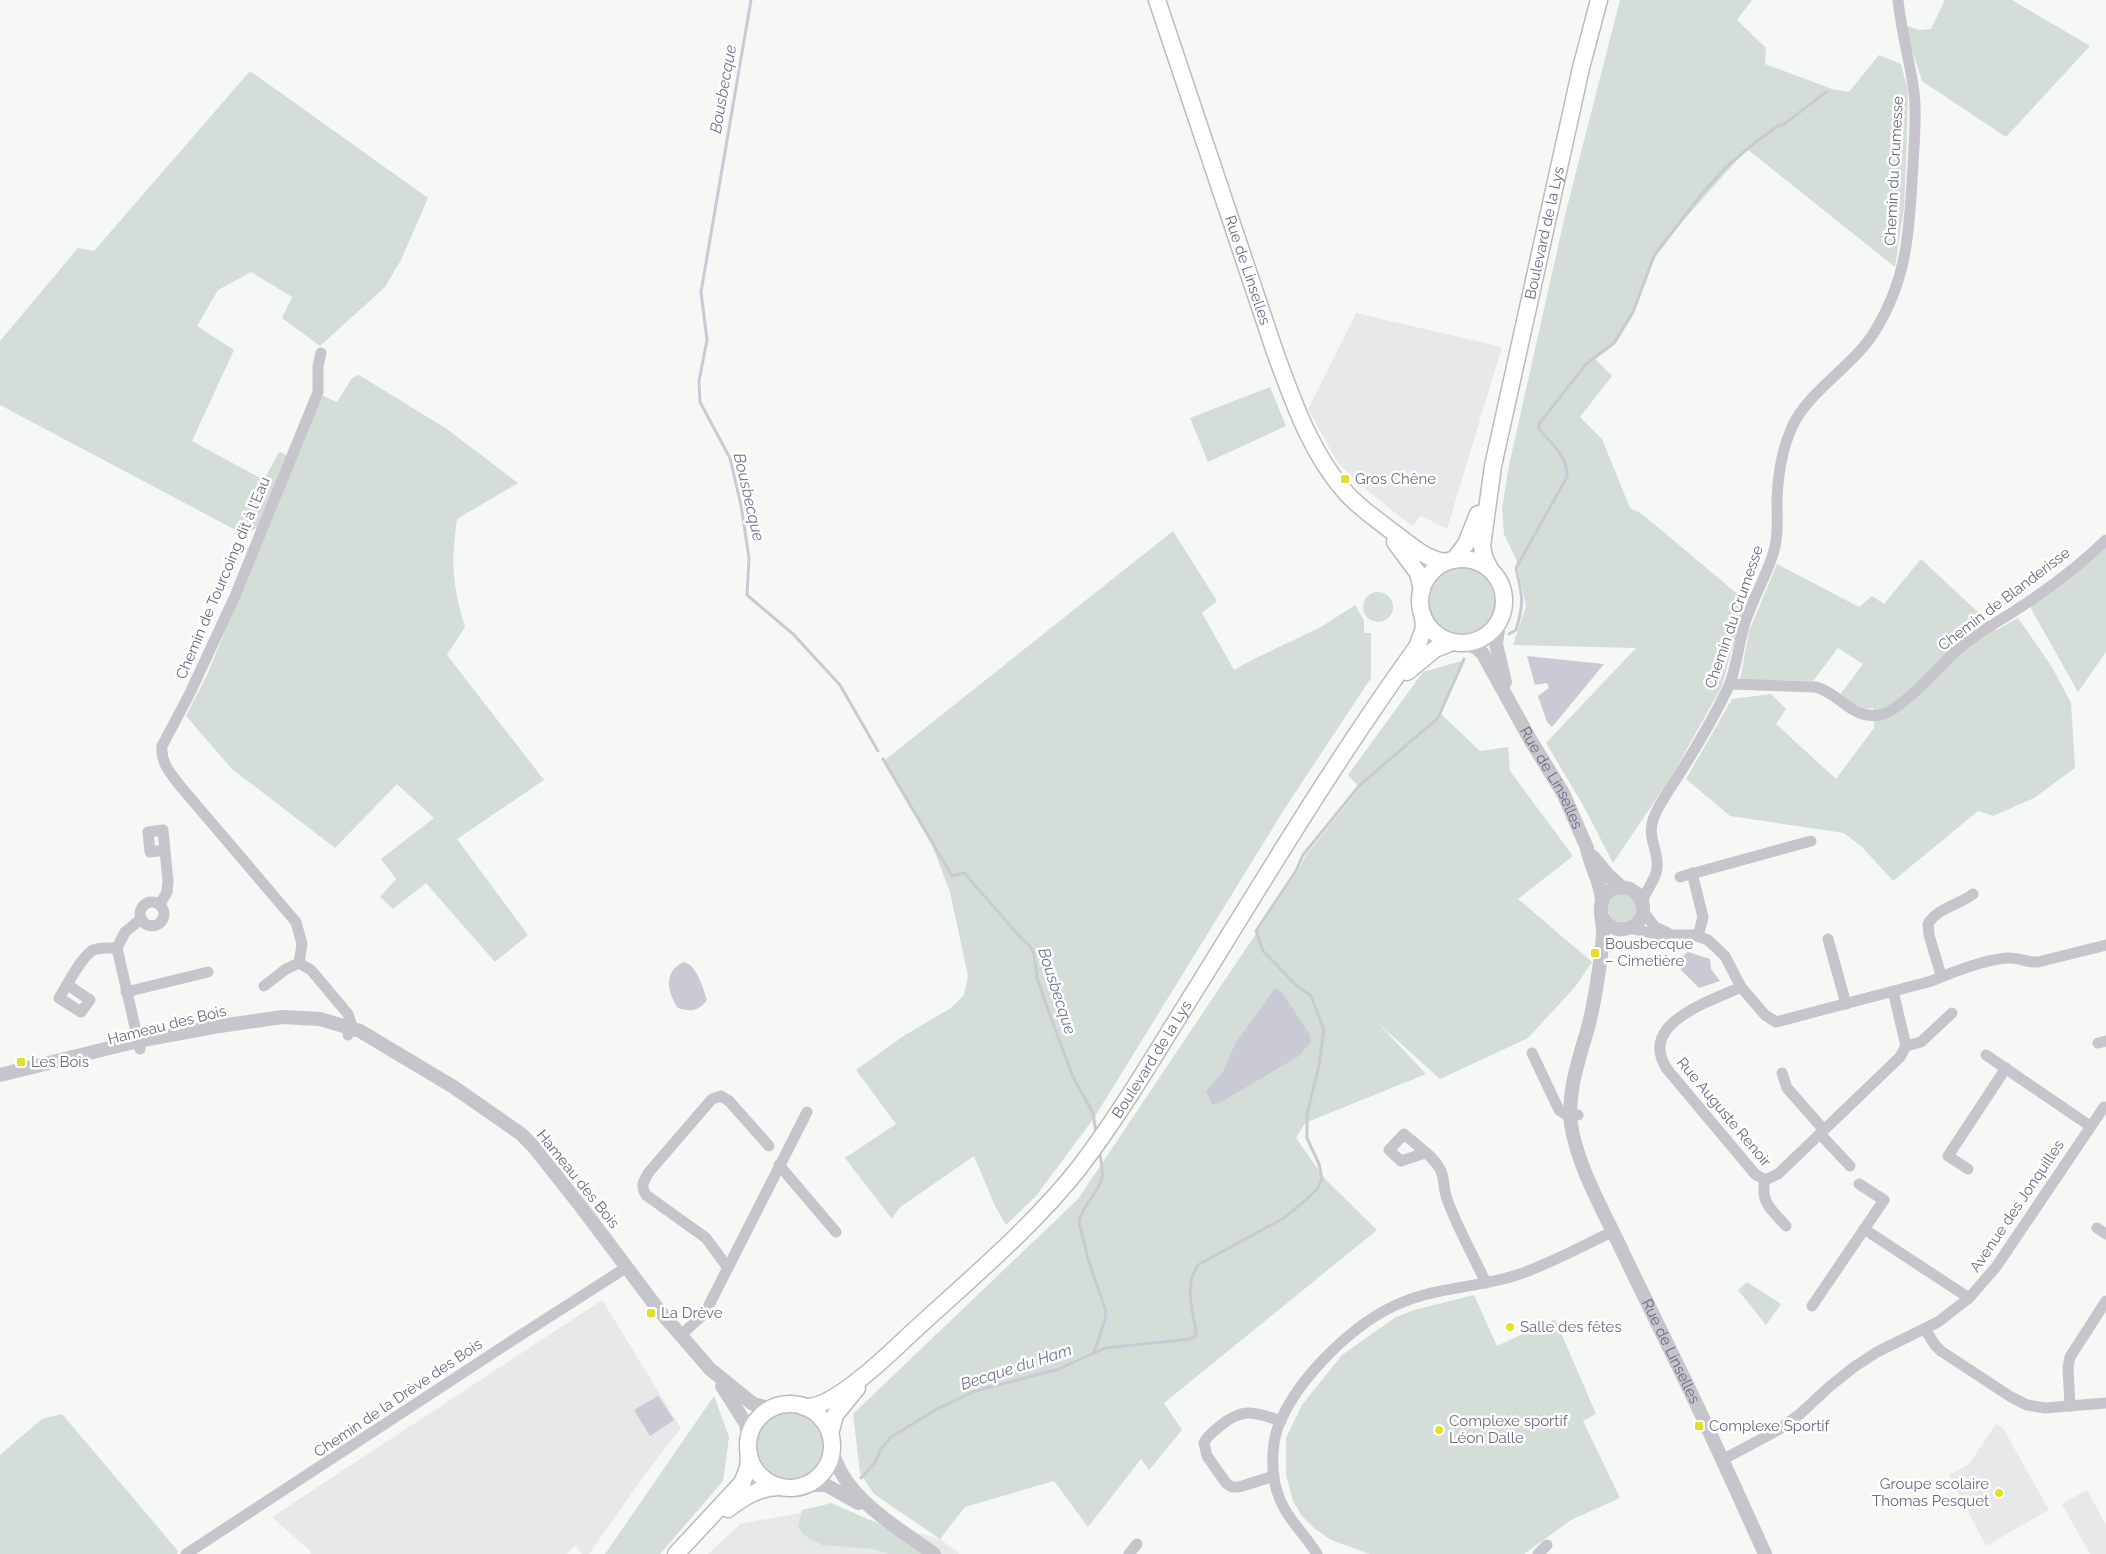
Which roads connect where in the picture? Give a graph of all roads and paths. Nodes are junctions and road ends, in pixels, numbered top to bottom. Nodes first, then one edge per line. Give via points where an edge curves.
1 (1157, 0) edge
2 (1599, 0) edge
3 (1898, 0) edge
4 (321, 353) dead end
5 (1493, 466) junction
6 (1375, 519) junction
7 (2106, 540) edge
8 (1450, 561) junction
9 (1490, 569) junction
10 (1422, 590) junction
11 (1422, 616) junction
12 (1499, 622) junction
13 (1458, 643) junction
14 (1730, 684) junction
15 (1514, 709) junction
16 (1371, 714) junction
17 (1811, 841) dead end
18 (1587, 848) junction
19 (165, 850) dead end
20 (1692, 874) junction
21 (1655, 876) junction
22 (1680, 877) dead end
23 (1625, 888) junction
24 (1973, 894) dead end
25 (1602, 900) junction
26 (160, 904) junction
27 (1642, 907) junction
28 (1602, 916) junction
29 (141, 919) junction
30 (1626, 929) junction
31 (1674, 935) junction
32 (1698, 936) junction
33 (1828, 939) dead end
34 (2106, 944) edge
35 (117, 948) junction
36 (299, 963) junction
37 (208, 972) dead end
38 (1941, 975) junction
39 (68, 985) dead end
40 (264, 986) dead end
41 (1741, 987) junction
42 (1893, 991) junction
43 (126, 992) junction
44 (1846, 1004) junction
45 (1952, 1013) dead end
46 (349, 1032) junction
47 (138, 1045) junction
48 (1906, 1046) junction
49 (1532, 1053) dead end
50 (1986, 1055) dead end
51 (2006, 1068) junction
52 (1782, 1073) dead end
53 (0, 1075) edge
54 (2104, 1107) dead end
55 (807, 1112) dead end
56 (1574, 1115) junction
57 (2090, 1126) junction
58 (1822, 1132) junction
59 (769, 1146) dead end
60 (1425, 1153) dead end
61 (779, 1165) junction
62 (1850, 1166) dead end
63 (1968, 1169) dead end
64 (1765, 1180) junction
65 (1859, 1184) dead end
66 (1786, 1226) dead end
67 (1864, 1229) junction
68 (1614, 1231) junction
69 (836, 1232) dead end
70 (627, 1267) junction
71 (728, 1268) junction
72 (1486, 1283) junction
73 (1969, 1298) junction
74 (2106, 1301) edge
75 (1812, 1306) dead end
76 (1925, 1329) junction
77 (680, 1336) junction
78 (880, 1362) junction
79 (710, 1369) junction
80 (2106, 1403) edge
81 (2070, 1406) junction
82 (776, 1407) junction
83 (804, 1407) junction
84 (1281, 1421) junction
85 (831, 1441) junction
86 (749, 1447) junction
87 (1722, 1460) junction
88 (1274, 1476) junction
89 (806, 1485) junction
90 (780, 1487) junction
91 (883, 1517) junction
92 (689, 1541) junction
93 (1137, 1544) dead end
94 (1547, 1545) dead end
95 (186, 1554) edge
96 (676, 1554) edge
97 (934, 1554) edge
98 (1129, 1554) edge
99 (1317, 1554) edge
100 (1538, 1554) edge
101 (1765, 1554) edge

1 - 6 main road, Rue de Linselles via 1298,412 1337,481
2 - 5 main road, Boulevard de la Lys
3 - 14 street, Chemin du Crumesse via 1915,108 1910,221 1900,278 1893,299 1869,342 1810,400 1792,428 1784,450 1779,481 1775,547 1743,628
4 - 36 street, Chemin de Tourcoing dit à l'Eau via 318,392 235,596 161,753 181,787 296,922 302,944
5 - 8 main road, Boulevard de la Lys via 1472,534 1462,552
5 - 9 main road, Boulevard de la Lys via 1482,546
6 - 8 main road, Rue de Linselles via 1424,555
6 - 10 main road, Rue de Linselles via 1412,564
7 - 14 street, Chemin de Blanderisse via 2024,605 1968,641 1899,705 1884,714 1875,716 1855,712 1819,688
8 - 9 main road via 1473,560
8 - 10 main road via 1430,573
9 - 12 main road via 1500,582 1504,597
10 - 11 main road
11 - 13 main road via 1434,633
11 - 16 main road, Boulevard de la Lys via 1424,628 1419,643
12 - 13 main road via 1484,637
12 - 15 street, Rue de Linselles via 1496,644
13 - 15 street, Rue de Linselles via 1477,648 1483,654
13 - 16 main road, Boulevard de la Lys via 1435,649 1407,672
14 - 21 street, Chemin du Crumesse via 1652,821 1657,865
15 - 18 street, Rue de Linselles via 1562,793
16 - 78 main road, Boulevard de la Lys via 1326,779 1131,1092 1074,1174 1038,1214
17 - 20 street
18 - 23 street, Rue de Linselles via 1602,869
18 - 25 street, Rue de Linselles
19 - 26 street via 168,886
20 - 22 street
20 - 32 street via 1703,917
21 - 23 street via 1646,883
21 - 27 street, Chemin du Crumesse
23 - 25 street via 1610,891
23 - 27 street via 1636,893
24 - 38 street via 1938,913 1928,924
25 - 28 street
26 - 29 street via 144,904
26 - 29 street via 164,915 158,924 150,926
27 - 30 street via 1638,921
27 - 31 street via 1655,927
28 - 30 street via 1609,926
28 - 56 street, Rue de Linselles via 1603,935 1596,987 1571,1099
29 - 35 street via 125,932
30 - 31 street
30 - 56 street, Rue de Linselles via 1614,938 1608,956 1601,1005
31 - 32 street
32 - 41 street via 1712,943 1725,956
33 - 44 street
34 - 38 street via 2038,962 2001,959
35 - 39 street via 99,948 91,952
35 - 43 street
36 - 40 street
36 - 46 street via 311,970 346,1010 350,1019
37 - 43 street
38 - 42 street
41 - 44 street via 1765,1016 1776,1022
41 - 64 street, Rue Auguste Renoir via 1678,1018 1665,1033 1660,1055 1667,1069 1755,1174
42 - 44 street
42 - 48 street
43 - 47 street
45 - 48 street, Rue Auguste Renoir via 1921,1042
46 - 47 street, Hameau des Bois via 330,1021 303,1016 282,1017
46 - 70 street, Hameau des Bois via 369,1036 452,1086 526,1139
47 - 53 street, Hameau des Bois
48 - 58 street, Rue Auguste Renoir via 1900,1057
49 - 56 street via 1559,1110
50 - 51 street
51 - 57 street
51 - 63 street via 1948,1156
52 - 58 street via 1787,1088
54 - 57 street, Avenue des Jonquilles
55 - 61 street
56 - 68 street, Rue de Linselles via 1578,1151
57 - 73 street, Avenue des Jonquilles via 1996,1268
58 - 62 street
58 - 64 street, Rue Auguste Renoir via 1776,1176
59 - 71 street via 721,1096 712,1099 642,1183 646,1195 706,1238
60 - 72 street via 1442,1172 1447,1200
61 - 69 street
61 - 71 street
64 - 66 street, Rue Auguste Renoir via 1764,1198
65 - 67 street via 1884,1200
67 - 73 street
67 - 75 street
68 - 72 street via 1526,1272
68 - 87 street, Rue de Linselles
70 - 77 street, Hameau des Bois
70 - 95 street, Chemin de la Drève des Bois
71 - 77 street via 702,1316
72 - 84 street via 1412,1298 1363,1324 1326,1356
73 - 76 street, Avenue des Jonquilles
74 - 81 street via 2070,1357
76 - 81 street via 1941,1351 2016,1400 2039,1407
76 - 87 street, Avenue des Jonquilles via 1866,1359 1778,1430
77 - 79 street, Hameau des Bois
78 - 83 main road, Boulevard de la Lys via 828,1401 815,1407
78 - 85 main road, Boulevard de la Lys via 839,1409 832,1422
79 - 82 street, Hameau des Bois via 753,1404
79 - 86 street, Hameau des Bois via 742,1417 748,1430
80 - 81 street
82 - 83 main road
82 - 86 main road via 759,1418 751,1430
83 - 85 main road via 820,1418
84 - 88 street via 1275,1439
84 - 88 street via 1252,1412 1239,1413 1208,1436 1204,1443 1207,1456 1232,1487
85 - 89 main road via 828,1463 823,1472
85 - 91 street via 836,1466 845,1480
86 - 90 main road via 755,1470 762,1478
86 - 92 main road via 748,1468 742,1483
87 - 101 street, Rue de Linselles
88 - 99 street via 1284,1509
89 - 90 main road
89 - 91 street via 820,1484 832,1488
90 - 92 main road via 766,1488 749,1495
91 - 97 street
92 - 96 main road
93 - 98 street
94 - 100 street

